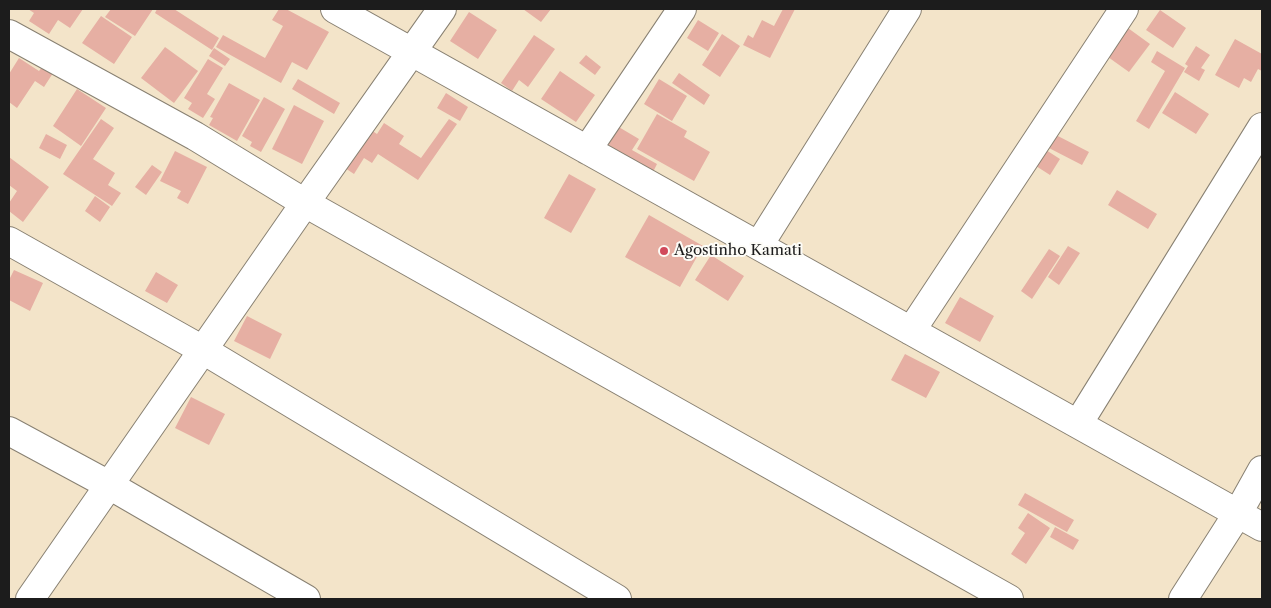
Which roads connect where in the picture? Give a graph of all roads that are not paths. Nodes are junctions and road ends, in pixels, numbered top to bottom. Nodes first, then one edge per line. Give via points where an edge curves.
1 (335, 9) edge
2 (442, 9) edge
3 (682, 9) edge
4 (906, 9) edge
5 (1124, 9) edge
6 (9, 34) edge
7 (412, 52) junction
8 (1262, 127) edge
9 (587, 150) junction
10 (305, 203) junction
11 (9, 242) edge
12 (759, 245) junction
13 (911, 331) junction
14 (203, 350) junction
15 (1078, 424) junction
16 (9, 431) edge
17 (1262, 470) edge
18 (110, 485) junction
19 (1238, 513) junction
20 (1262, 527) edge
21 (30, 599) edge
22 (306, 599) edge
23 (617, 599) edge
24 (1009, 599) edge
25 (1183, 599) edge

1 - 7 street
2 - 7 street
3 - 9 street
4 - 12 street
5 - 13 street
6 - 10 street via 195,136
7 - 9 street
7 - 10 street
8 - 15 street
9 - 12 street
10 - 14 street
10 - 24 street
11 - 14 street
12 - 13 street
13 - 15 street
14 - 18 street
14 - 23 street
15 - 19 street
16 - 18 street
17 - 19 street
18 - 21 street
18 - 22 street
19 - 20 street
19 - 25 street

